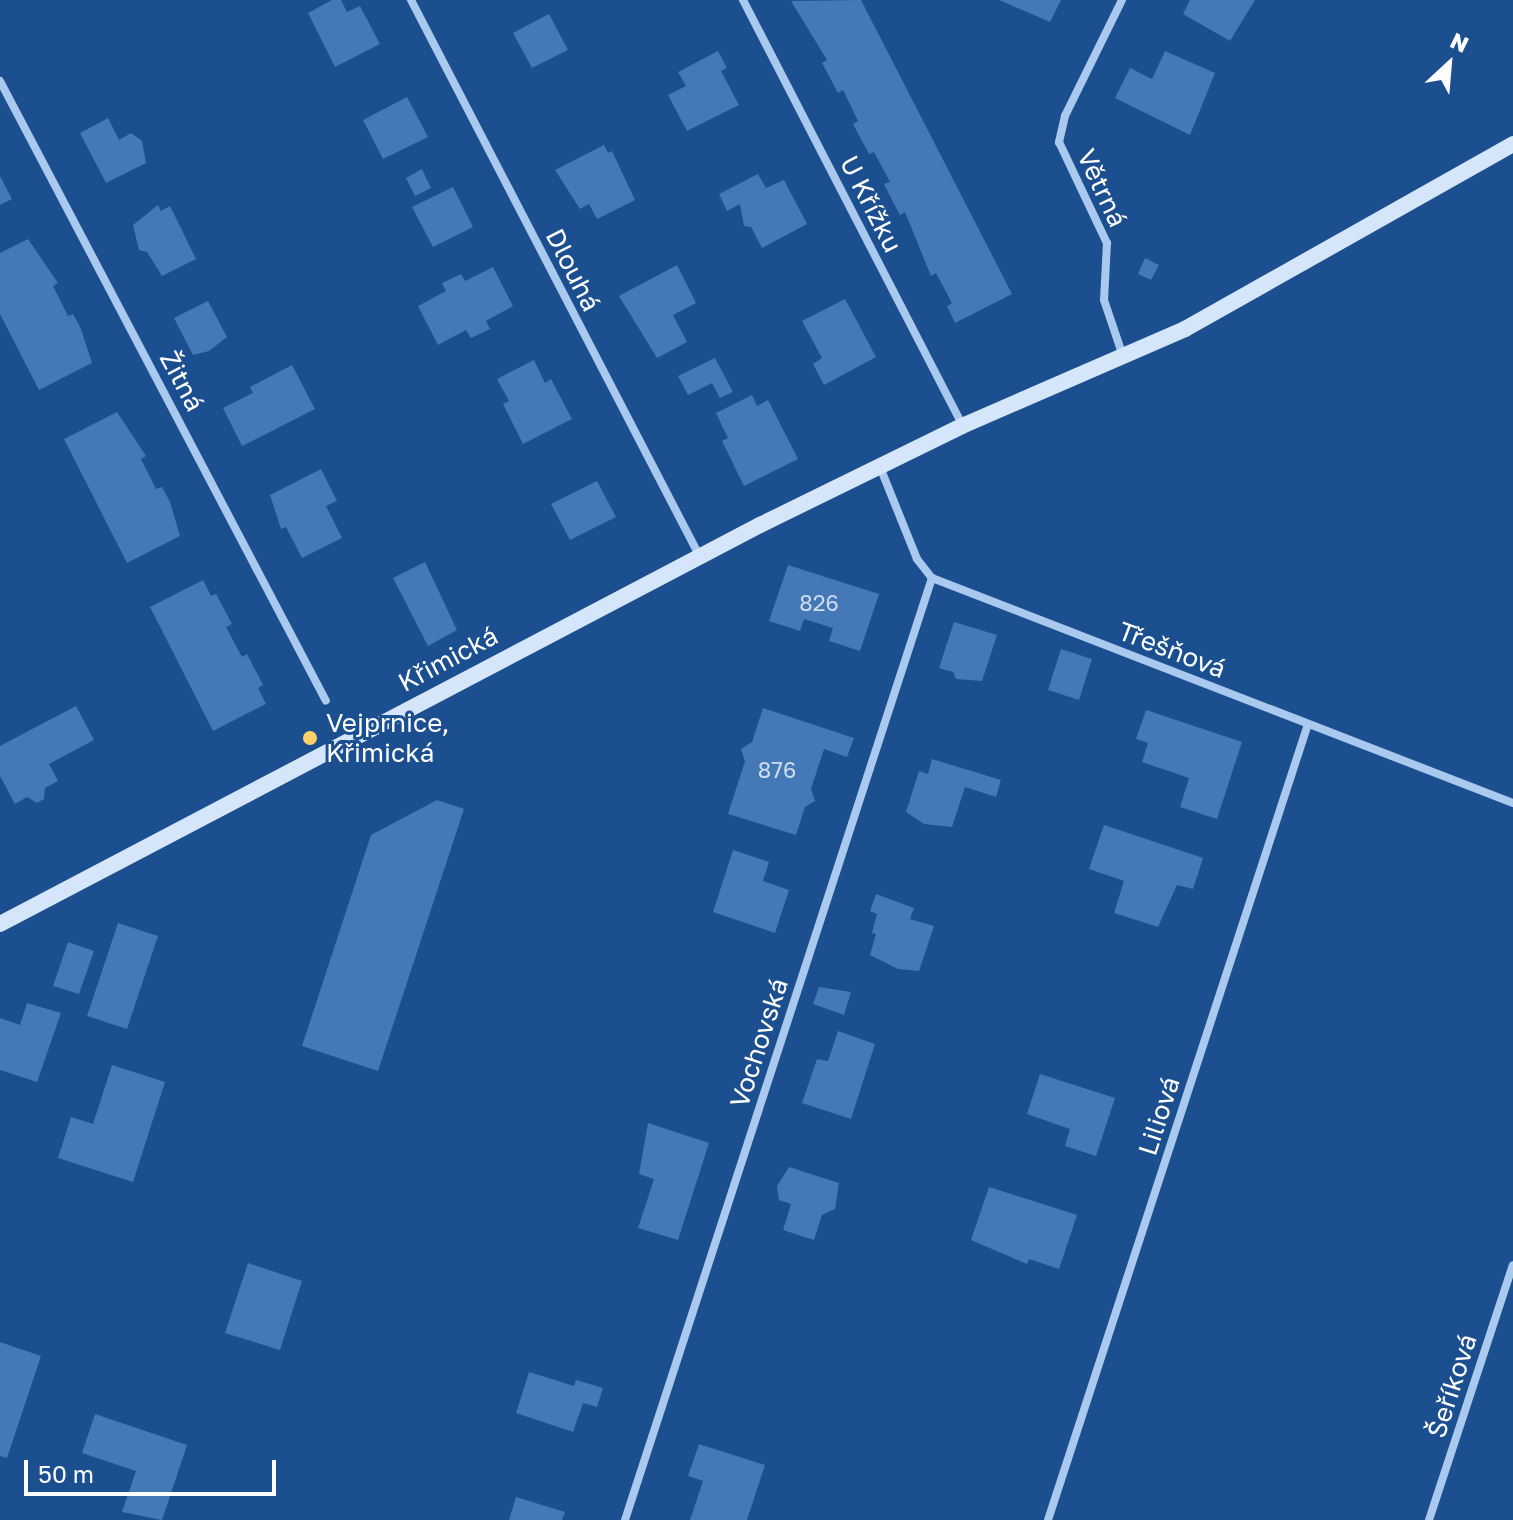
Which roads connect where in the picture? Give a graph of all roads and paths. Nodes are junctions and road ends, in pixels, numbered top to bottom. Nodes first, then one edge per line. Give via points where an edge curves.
1 (411, 0) edge
2 (743, 0) edge
3 (1122, 0) edge
4 (0, 81) edge
5 (1513, 144) edge
6 (1123, 356) junction
7 (962, 426) junction
8 (880, 467) junction
9 (701, 558) junction
10 (932, 578) junction
11 (326, 701) dead end
12 (1308, 724) junction
13 (1513, 803) edge
14 (0, 924) edge
15 (1513, 1265) edge
16 (625, 1520) edge
17 (1048, 1520) edge
18 (1429, 1520) edge

1 - 9 street, Dlouhá
2 - 7 street, U Křížku
3 - 6 street, Větrná via 1065,116 1059,142 1107,243 1104,300
4 - 11 street, Žitná
5 - 6 street, Křimická via 1185,329
6 - 7 street, Křimická
7 - 8 street, Křimická
8 - 9 street, Křimická
8 - 10 street via 917,559
9 - 14 street, Křimická via 601,605
10 - 12 street, Třešňová
10 - 16 street, Vochovská
12 - 13 street, Třešňová
12 - 17 street, Liliová
15 - 18 street, Šeříková

